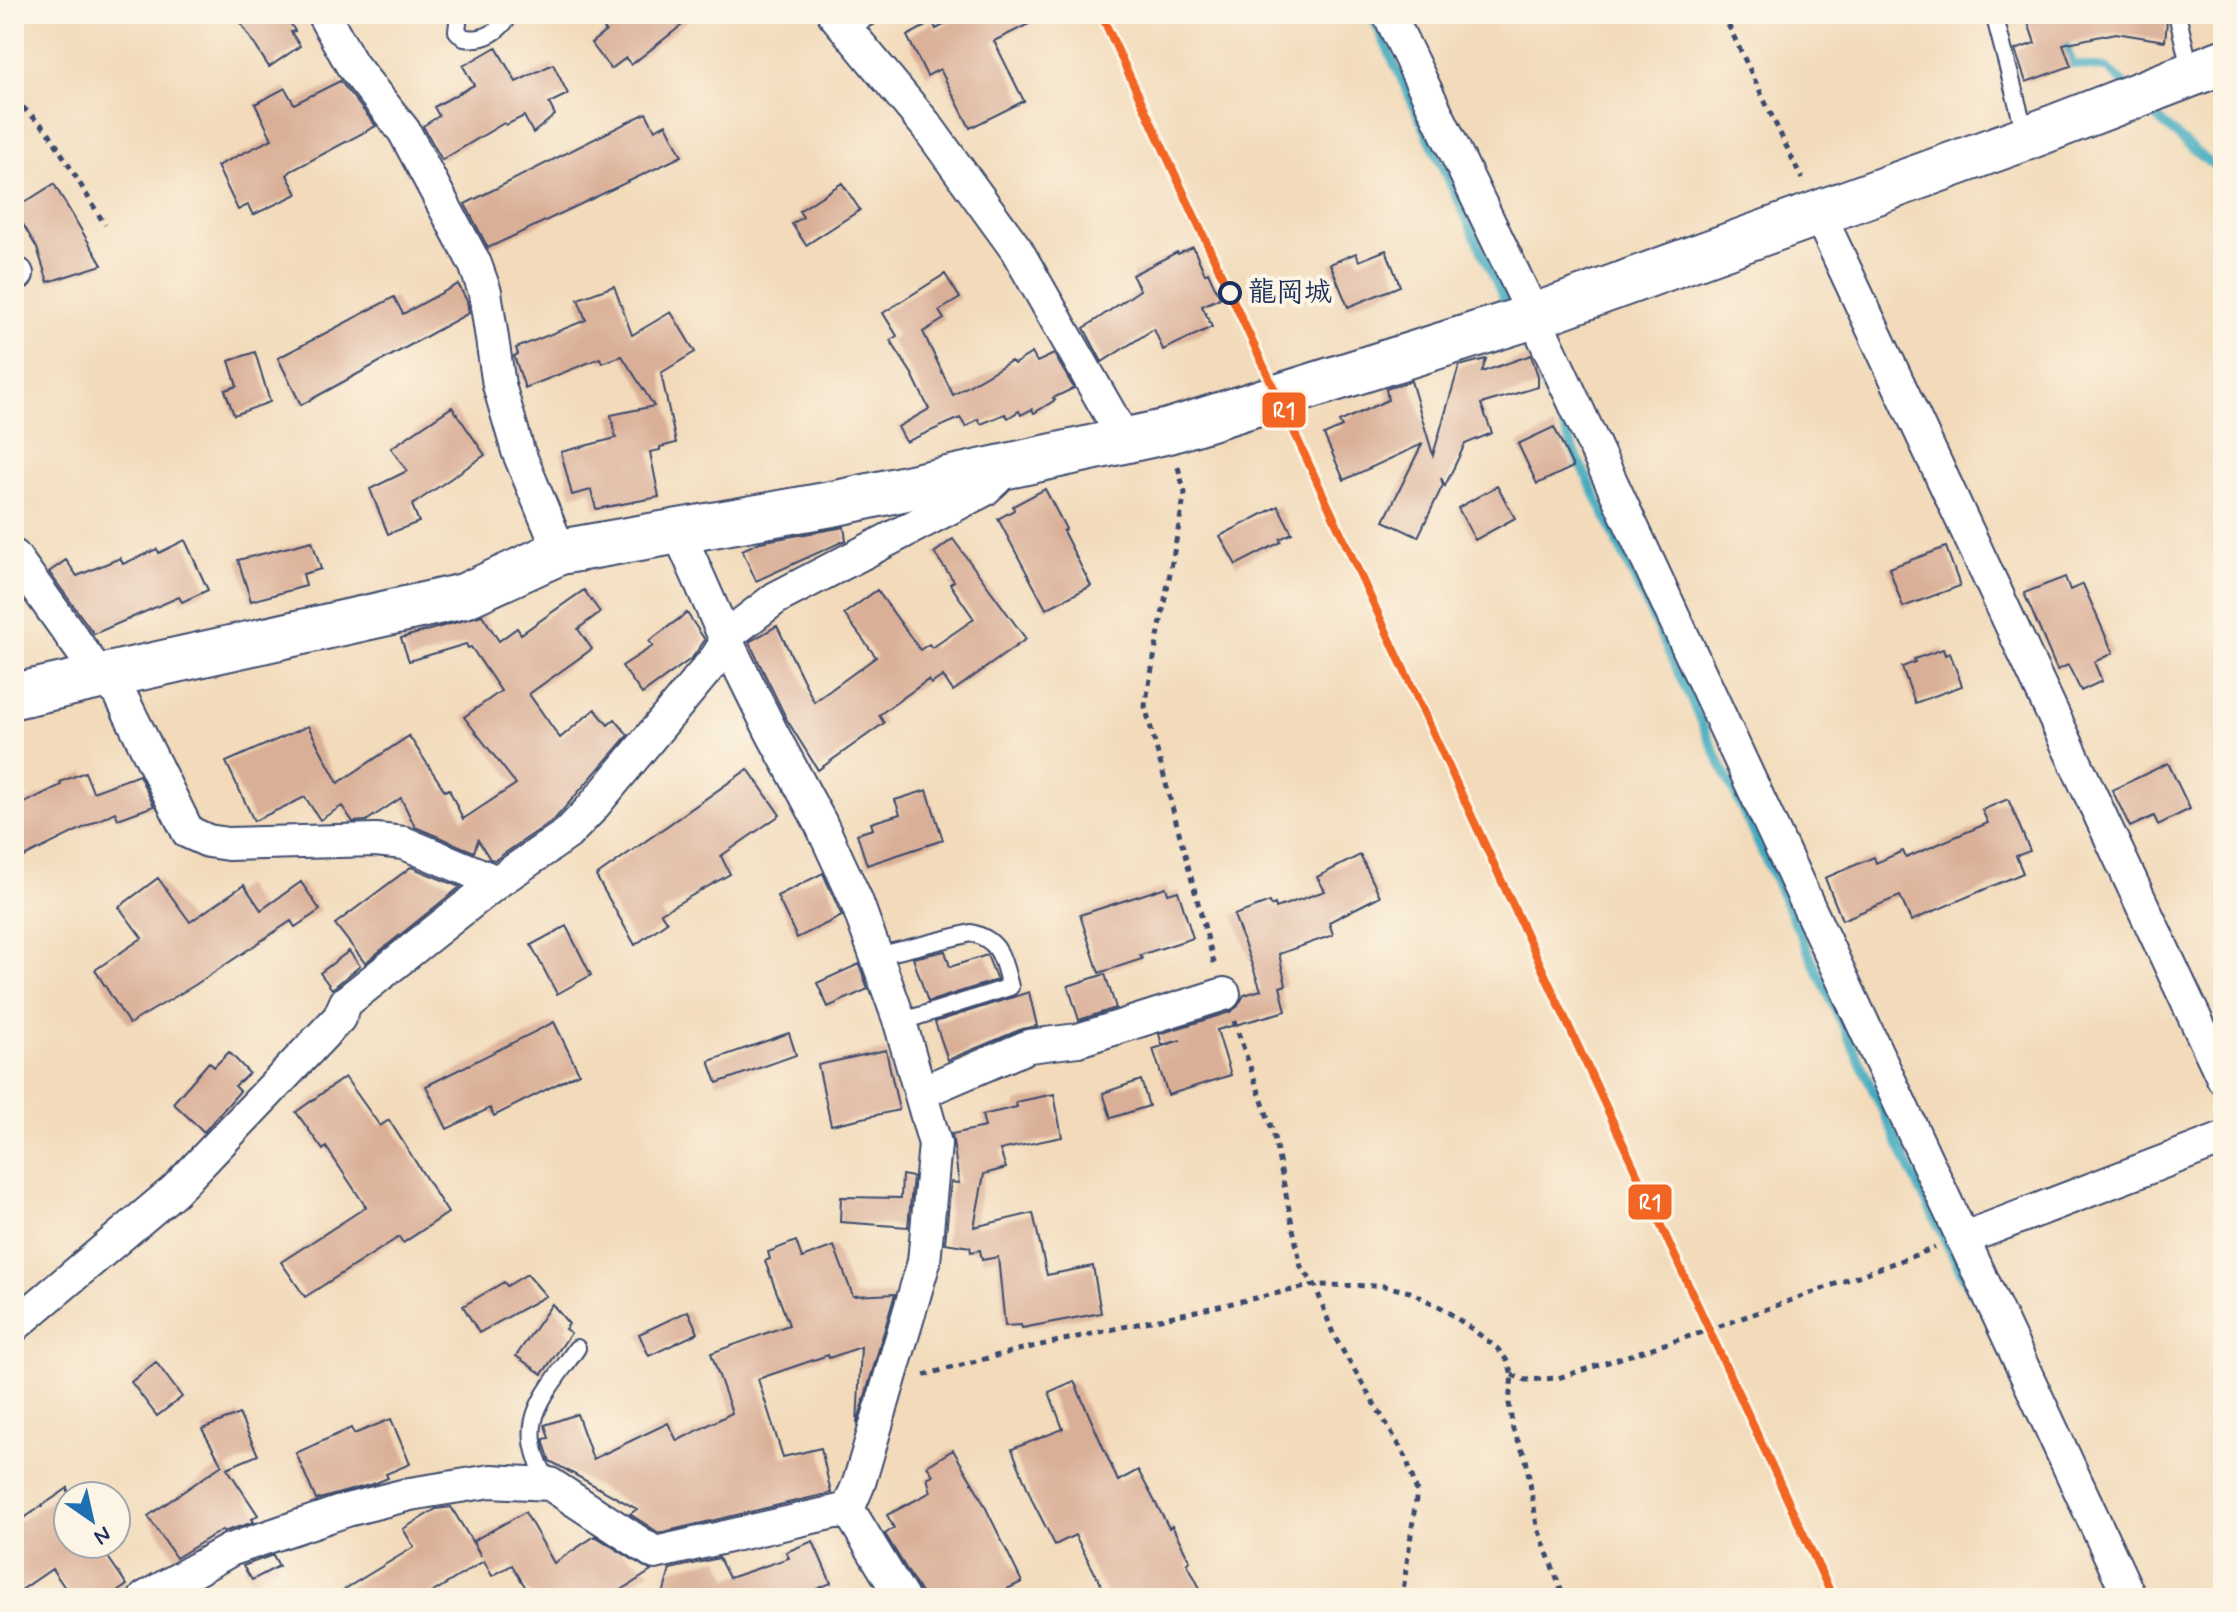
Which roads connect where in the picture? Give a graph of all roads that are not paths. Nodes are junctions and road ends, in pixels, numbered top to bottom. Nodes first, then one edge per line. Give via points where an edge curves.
1 (323, 14) edge
2 (459, 14) edge
3 (511, 14) edge
4 (1389, 14) edge
5 (1994, 14) edge
6 (2177, 14) edge
7 (852, 19) edge
8 (2207, 68) edge
9 (2026, 138) junction
10 (1819, 214) junction
11 (1534, 316) junction
12 (1125, 440) junction
13 (995, 468) junction
14 (679, 533) junction
15 (560, 552) junction
16 (14, 556) edge
17 (727, 642) junction
18 (100, 676) junction
19 (14, 696) edge
20 (497, 882) junction
21 (877, 956) junction
22 (1224, 994) road end
23 (900, 1022) junction
24 (2223, 1078) edge
25 (922, 1092) junction
26 (2223, 1139) edge
27 (1962, 1239) junction
28 (14, 1326) edge
29 (577, 1348) dead end
30 (550, 1484) junction
31 (848, 1509) junction
32 (184, 1588) edge
33 (145, 1598) edge
34 (902, 1598) edge
35 (2130, 1598) edge

1 - 15 street via 352,65 404,131 475,264 518,451
2 - 3 lane via 457,31 478,40 494,33
4 - 11 street
5 - 9 lane
6 - 8 lane
7 - 12 street via 1016,249
8 - 9 street
9 - 10 street
10 - 11 street
10 - 24 street
11 - 12 street via 1169,431
11 - 27 street
12 - 13 street
13 - 14 street
13 - 17 street via 996,479 984,490 776,598 733,631
14 - 15 street
14 - 17 street
15 - 18 street via 464,596
16 - 18 street
17 - 20 street via 590,810 567,834
17 - 21 street via 820,822
18 - 19 street
18 - 20 street via 119,692 188,832 228,844 404,843
20 - 28 street via 346,1002 339,1018 175,1190
21 - 23 street
21 - 23 lane via 971,933 996,945 1003,960 1010,987
22 - 25 street via 1078,1040 1029,1046
23 - 25 street
25 - 31 street via 935,1144 924,1262
26 - 27 street
27 - 35 street
29 - 30 lane via 533,1414 533,1448
30 - 31 street via 655,1553
30 - 32 street via 491,1481 347,1510 230,1550
31 - 34 street
32 - 33 street

